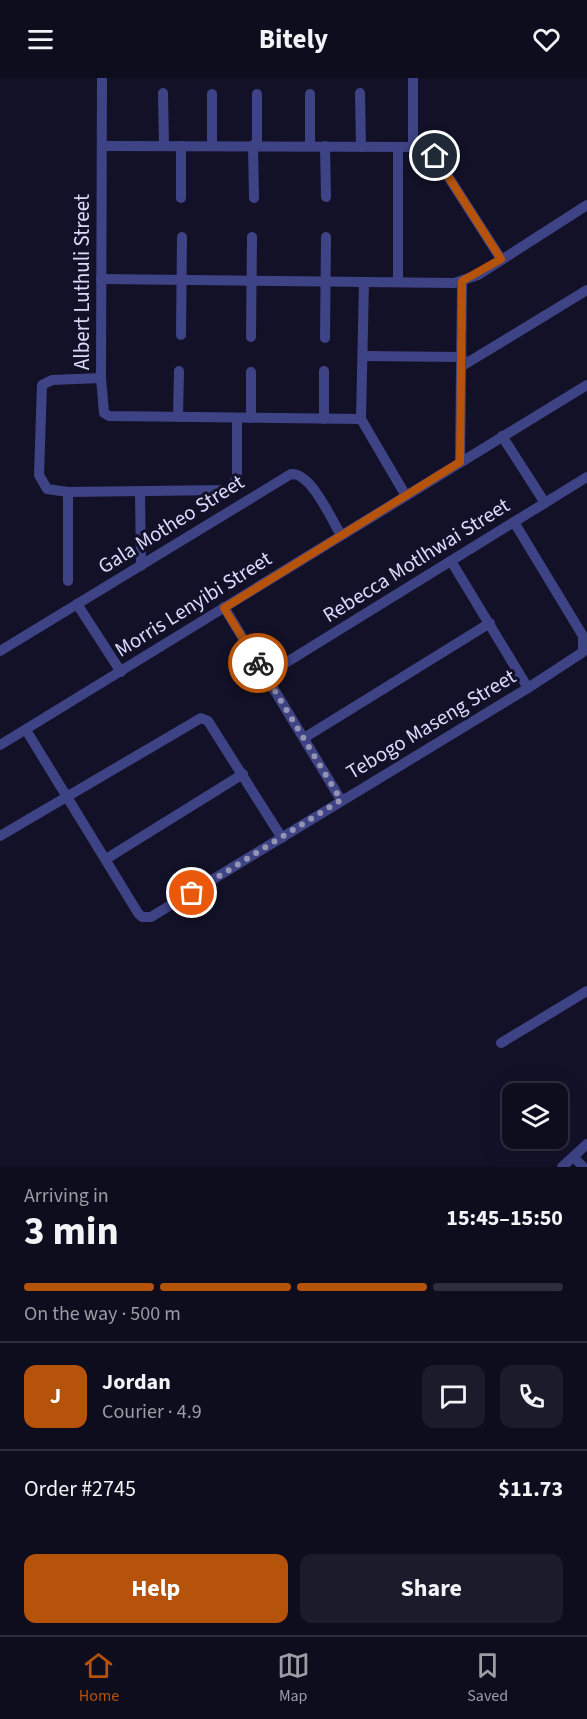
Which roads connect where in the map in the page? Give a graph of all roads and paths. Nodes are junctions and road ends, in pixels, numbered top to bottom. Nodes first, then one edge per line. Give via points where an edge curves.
1 (102, 78) edge
2 (413, 78) edge
3 (164, 93) dead end
4 (360, 93) dead end
5 (212, 94) dead end
6 (257, 94) dead end
7 (310, 94) dead end
8 (212, 145) junction
9 (255, 145) junction
10 (102, 146) junction
11 (164, 146) junction
12 (181, 146) junction
13 (310, 146) junction
14 (325, 146) junction
15 (361, 147) junction
16 (398, 147) junction
17 (413, 147) junction
18 (326, 197) dead end
19 (182, 198) dead end
20 (254, 198) dead end
21 (587, 205) edge
22 (182, 237) dead end
23 (252, 237) dead end
24 (326, 237) dead end
25 (501, 259) junction
26 (101, 279) junction
27 (182, 280) junction
28 (251, 281) junction
29 (462, 281) junction
30 (325, 282) junction
31 (364, 282) junction
32 (398, 282) junction
33 (587, 291) edge
34 (181, 335) dead end
35 (251, 337) dead end
36 (325, 338) dead end
37 (363, 356) junction
38 (462, 362) junction
39 (179, 371) dead end
40 (324, 371) dead end
41 (251, 372) dead end
42 (101, 378) junction
43 (587, 385) edge
44 (178, 417) junction
45 (237, 418) junction
46 (250, 418) junction
47 (324, 419) junction
48 (361, 419) junction
49 (502, 436) junction
50 (460, 462) junction
51 (587, 477) edge
52 (68, 492) junction
53 (140, 492) junction
54 (406, 496) junction
55 (545, 503) junction
56 (514, 522) junction
57 (340, 535) junction
58 (451, 561) junction
59 (141, 566) junction
60 (68, 581) dead end
61 (77, 604) junction
62 (224, 608) junction
63 (490, 623) junction
64 (0, 651) edge
65 (121, 672) junction
66 (266, 675) junction
67 (528, 688) junction
68 (26, 729) junction
69 (304, 738) junction
70 (0, 745) edge
71 (243, 774) junction
72 (66, 795) junction
73 (341, 800) junction
74 (0, 836) edge
75 (282, 838) junction
76 (106, 859) junction
77 (587, 991) edge
78 (501, 1043) dead end
79 (587, 1144) edge
80 (574, 1157) junction
81 (562, 1167) edge
82 (583, 1167) edge

1 - 10 street, Albert Luthuli Street
2 - 17 street
3 - 11 street
4 - 15 street
5 - 8 street
6 - 9 street
7 - 13 street
8 - 9 street
8 - 12 street
9 - 13 street
9 - 20 street
10 - 11 street
10 - 26 street, Albert Luthuli Street
11 - 12 street
12 - 19 street
13 - 14 street
14 - 15 street
14 - 18 street
15 - 16 street
16 - 17 street
16 - 32 street
17 - 25 street via 429,149 435,156
21 - 25 street
22 - 27 street
23 - 28 street
24 - 30 street
25 - 29 street
26 - 27 street
26 - 42 street, Albert Luthuli Street
27 - 28 street
27 - 34 street
28 - 30 street
28 - 35 street
29 - 32 street
29 - 38 street
30 - 31 street
30 - 36 street
31 - 32 street
31 - 37 street
33 - 38 street
37 - 38 street
37 - 48 street
38 - 50 street
39 - 44 street
40 - 47 street
41 - 46 street
42 - 44 street, Albert Luthuli Street via 103,409 109,416
42 - 52 street via 52,380 40,388 39,479 47,489
43 - 49 street, Morris Lenyibi Street
44 - 45 street, Albert Luthuli Street
45 - 46 street, Albert Luthuli Street
45 - 53 street via 237,479 231,488
46 - 47 street, Albert Luthuli Street
47 - 48 street, Albert Luthuli Street
48 - 54 street
49 - 50 street, Morris Lenyibi Street
49 - 55 street
50 - 54 street, Morris Lenyibi Street
51 - 55 street, Rebecca Motlhwai Street
52 - 53 street
52 - 60 street
53 - 59 street
54 - 57 street, Morris Lenyibi Street
55 - 56 street, Rebecca Motlhwai Street
56 - 58 street, Rebecca Motlhwai Street
56 - 67 street, Tebogo Maseng Street via 585,640 583,652
57 - 59 street, Gala Motheo Street via 307,479 297,473
57 - 62 street, Morris Lenyibi Street
58 - 63 street
58 - 66 street, Rebecca Motlhwai Street
59 - 61 street, Gala Motheo Street
61 - 64 street, Gala Motheo Street
61 - 65 street
62 - 65 street, Morris Lenyibi Street
62 - 66 street
63 - 67 street
63 - 69 street
65 - 68 street, Morris Lenyibi Street
66 - 69 street
67 - 73 street, Tebogo Maseng Street
68 - 70 street, Morris Lenyibi Street
68 - 72 street, Tebogo Maseng Street
69 - 73 street
71 - 72 street via 208,721 197,718
71 - 75 street
71 - 76 street
72 - 74 street
72 - 76 street, Tebogo Maseng Street
73 - 75 street, Tebogo Maseng Street
75 - 76 street, Tebogo Maseng Street via 146,918 138,913
77 - 78 street
79 - 80 street
80 - 81 street
80 - 82 street

